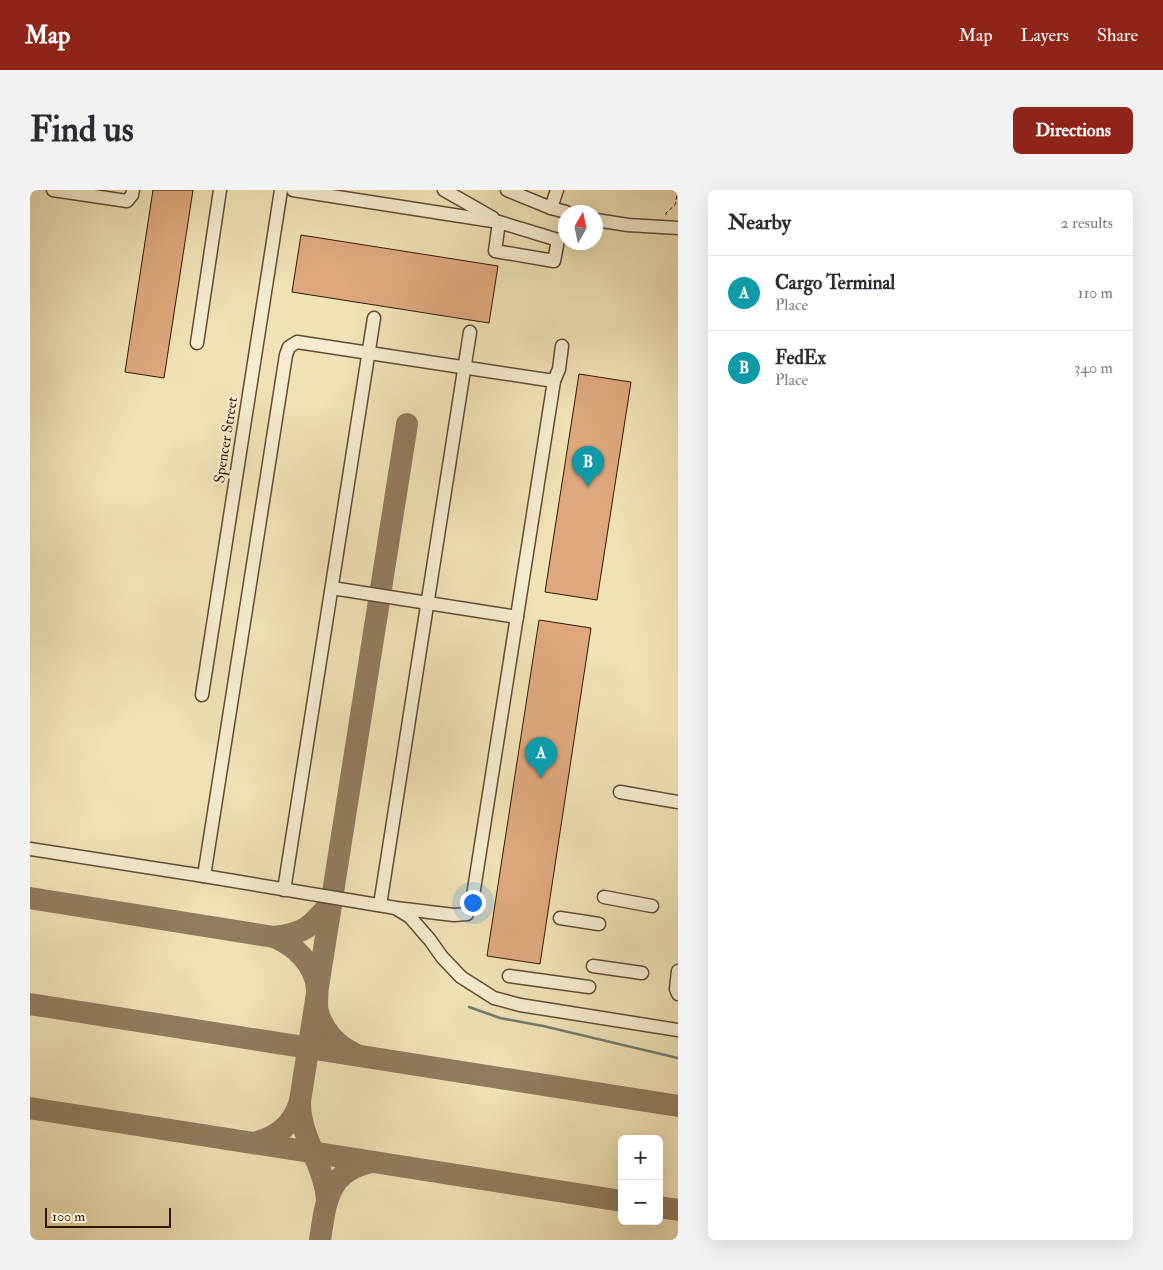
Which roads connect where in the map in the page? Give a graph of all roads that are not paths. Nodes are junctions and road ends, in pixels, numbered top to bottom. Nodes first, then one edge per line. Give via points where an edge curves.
1 (53, 190) edge
2 (133, 190) edge
3 (220, 190) edge
4 (281, 190) edge
5 (444, 190) edge
6 (507, 190) edge
7 (557, 190) edge
8 (301, 191) edge
9 (463, 195) edge
10 (552, 208) junction
11 (558, 210) edge
12 (603, 221) edge
13 (499, 222) junction
14 (678, 228) edge
15 (374, 318) dead end
16 (470, 332) dead end
17 (197, 343) dead end
18 (562, 346) dead end
19 (368, 353) junction
20 (465, 368) junction
21 (554, 381) junction
22 (332, 588) junction
23 (428, 603) junction
24 (516, 617) junction
25 (202, 695) dead end
26 (620, 792) dead end
27 (678, 802) edge
28 (30, 849) edge
29 (204, 876) junction
30 (284, 890) junction
31 (604, 897) dead end
32 (380, 905) junction
33 (652, 906) dead end
34 (396, 908) junction
35 (560, 918) dead end
36 (599, 924) dead end
37 (593, 966) dead end
38 (678, 970) edge
39 (642, 973) dead end
40 (509, 976) dead end
41 (589, 987) dead end
42 (678, 994) edge
43 (678, 1030) edge

1 - 2 street via 127,201
3 - 17 street
4 - 25 street, Spencer Street
5 - 9 street
6 - 10 street
7 - 10 street
8 - 13 street
9 - 13 street
10 - 11 street
12 - 14 street
13 - 13 street via 495,251 554,261 558,240
15 - 19 street
16 - 20 street
18 - 21 street
19 - 20 street
19 - 22 street
19 - 29 street via 297,342 287,351
20 - 21 street
20 - 23 street
21 - 24 street
22 - 23 street
22 - 30 street
23 - 24 street
23 - 32 street
24 - 34 street via 469,912 462,916
26 - 27 street
28 - 29 street
29 - 30 street
30 - 32 street
31 - 33 street
32 - 34 street
34 - 43 street via 410,917 461,977 494,998
35 - 36 street
37 - 39 street
38 - 42 street
40 - 41 street

